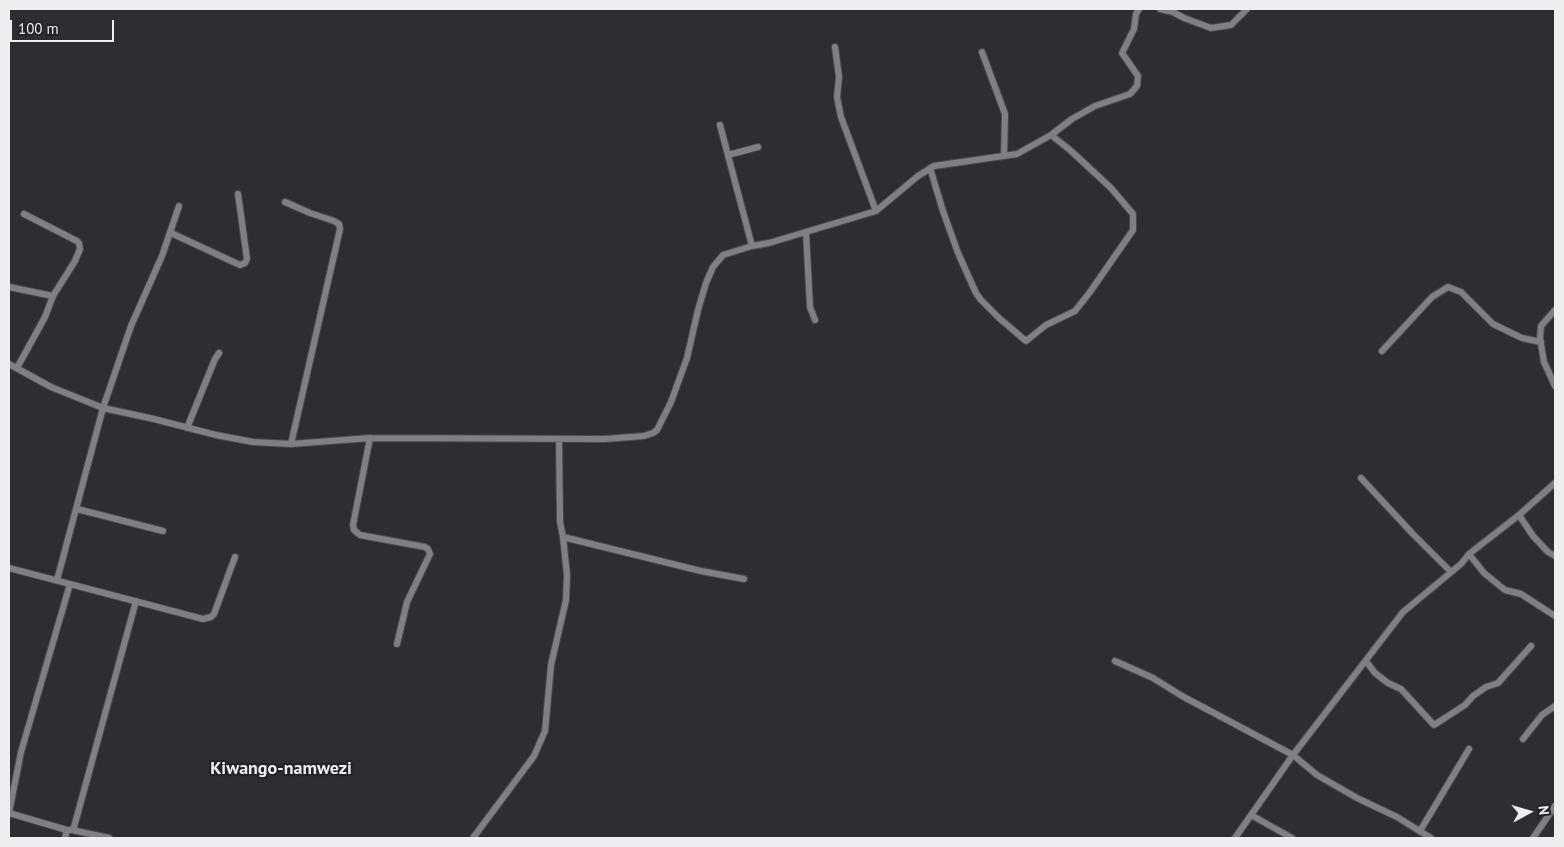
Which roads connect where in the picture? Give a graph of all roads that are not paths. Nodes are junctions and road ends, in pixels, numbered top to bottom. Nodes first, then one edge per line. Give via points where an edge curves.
1 (1139, 9) edge
2 (1160, 9) edge
3 (1247, 9) edge
4 (835, 47) dead end
5 (982, 52) dead end
6 (720, 125) dead end
7 (1051, 135) junction
8 (758, 147) dead end
9 (728, 155) junction
10 (1004, 156) junction
11 (930, 168) junction
12 (238, 194) dead end
13 (285, 202) dead end
14 (179, 206) dead end
15 (876, 211) junction
16 (24, 214) dead end
17 (806, 232) junction
18 (171, 233) junction
19 (752, 246) junction
20 (9, 287) edge
21 (53, 296) junction
22 (1555, 310) edge
23 (815, 320) dead end
24 (1540, 342) junction
25 (1382, 351) dead end
26 (220, 353) dead end
27 (9, 364) edge
28 (17, 368) junction
29 (1555, 386) edge
30 (103, 408) junction
31 (187, 428) junction
32 (370, 438) junction
33 (559, 439) junction
34 (291, 444) junction
35 (1361, 478) dead end
36 (1555, 483) edge
37 (77, 509) junction
38 (1518, 515) junction
39 (163, 532) dead end
40 (563, 537) junction
41 (1469, 554) junction
42 (1555, 556) edge
43 (235, 557) dead end
44 (9, 568) edge
45 (1451, 572) junction
46 (744, 579) dead end
47 (57, 580) junction
48 (70, 584) junction
49 (136, 602) junction
50 (1555, 616) edge
51 (397, 644) dead end
52 (1531, 646) dead end
53 (1115, 661) dead end
54 (1366, 661) junction
55 (1555, 706) edge
56 (1523, 739) dead end
57 (1469, 749) dead end
58 (1293, 755) junction
59 (1555, 806) edge
60 (9, 813) edge
61 (1252, 815) junction
62 (69, 830) junction
63 (1420, 831) junction
64 (65, 838) edge
65 (108, 838) edge
66 (474, 838) edge
67 (1235, 838) edge
68 (1292, 838) edge
69 (1431, 838) edge
70 (1533, 838) edge

1 - 7 street via 1134,29 1122,53 1138,76 1135,89 1130,94 1095,106
2 - 3 street via 1211,28 1231,25
4 - 15 street via 841,117
5 - 10 street via 1005,114
6 - 9 street
7 - 10 street via 1018,154
7 - 11 street via 1111,188 1133,214 1133,230 1075,311 1046,325 1026,341 998,318 976,293 958,253
8 - 9 street
9 - 19 street
10 - 11 street
11 - 15 street
12 - 18 street via 245,263 240,265
13 - 34 street via 334,221 340,229
14 - 18 street
15 - 17 street
16 - 21 street via 79,244 75,261
17 - 19 street
17 - 23 street via 810,307
18 - 30 street via 131,326
19 - 33 street via 723,255 713,267 698,310 687,358 657,430 644,436
20 - 21 street
21 - 28 street
22 - 24 street via 1541,326
24 - 25 street via 1522,338 1493,324 1461,292 1448,287 1432,297
24 - 29 street via 1544,362
26 - 31 street
27 - 28 street
28 - 30 street via 50,387
30 - 31 street
30 - 37 street
31 - 34 street via 237,440
32 - 33 street
32 - 34 street
32 - 51 street via 354,530 360,535 427,548 430,554 408,602
33 - 40 street
35 - 45 street
36 - 38 street
37 - 39 street
37 - 47 street
38 - 41 street
38 - 42 street via 1533,536
40 - 46 street
40 - 66 street via 566,600 551,665 545,731 534,756
41 - 45 street
41 - 50 street via 1484,573 1505,590 1521,594
43 - 49 street via 214,614 208,619
44 - 47 street
45 - 54 street via 1403,612
47 - 48 street
48 - 49 street
48 - 60 street via 22,752
49 - 62 street via 98,745
52 - 54 street via 1498,683 1472,696 1465,705 1434,725 1401,689 1375,673
53 - 58 street via 1153,678
54 - 58 street
55 - 56 street via 1542,715
57 - 63 street
58 - 61 street
58 - 63 street via 1318,775
59 - 70 street
60 - 62 street
61 - 67 street
61 - 68 street
62 - 64 street
62 - 65 street
63 - 69 street

